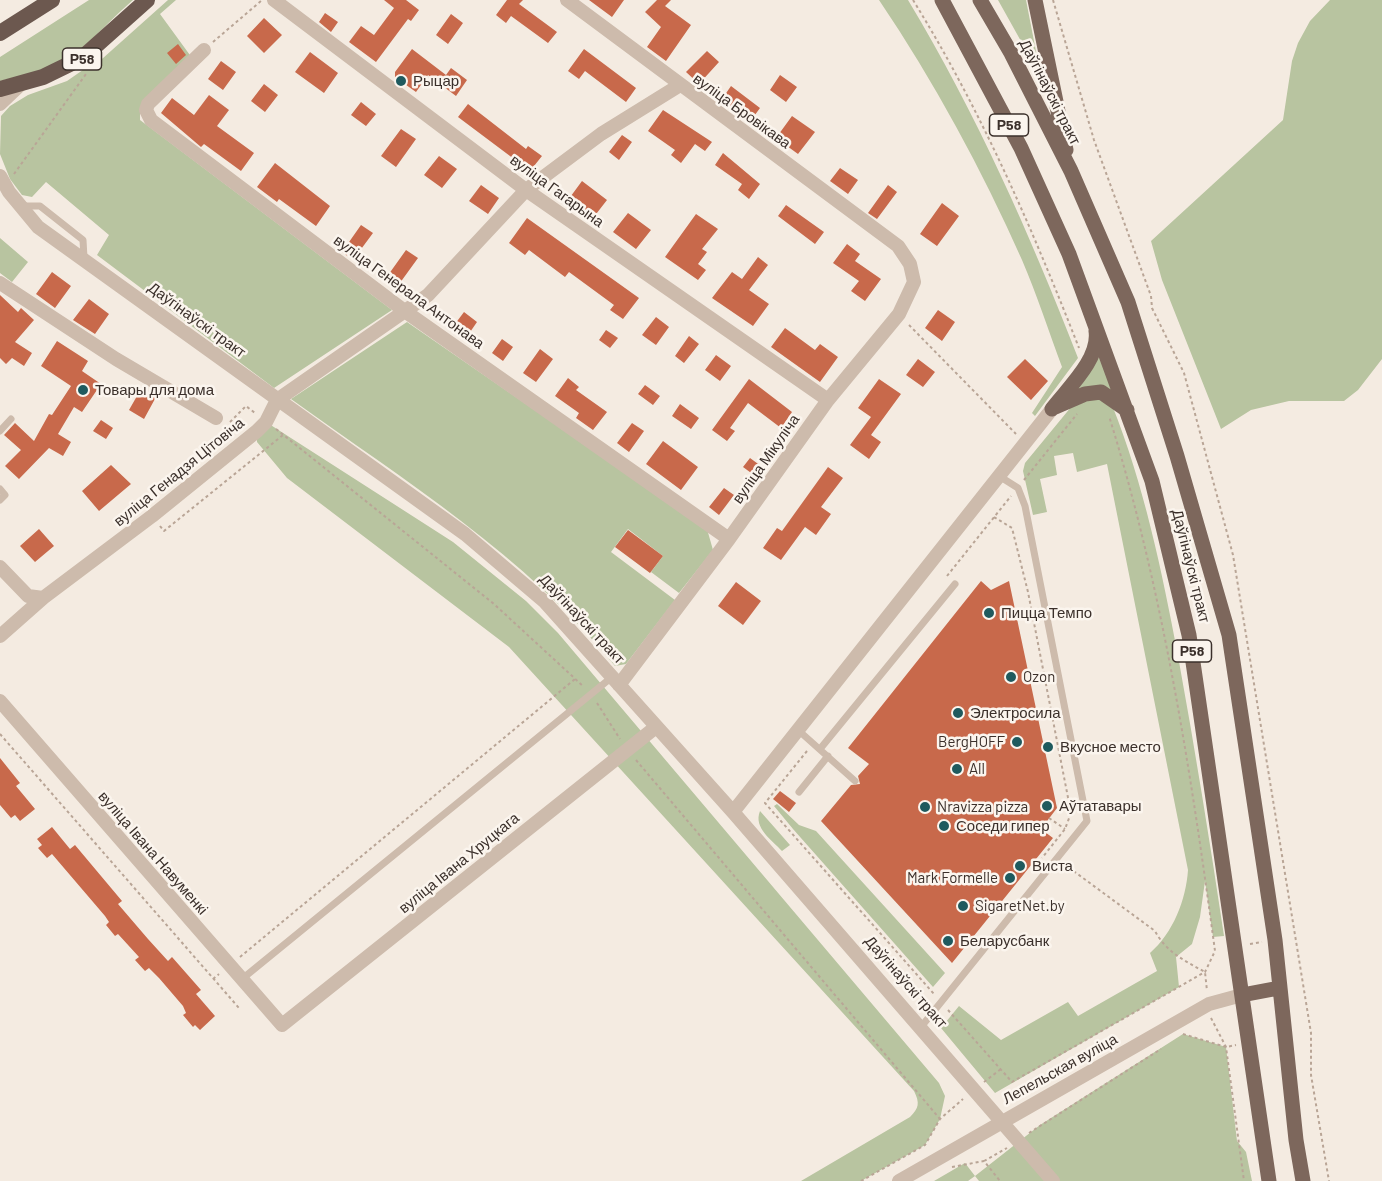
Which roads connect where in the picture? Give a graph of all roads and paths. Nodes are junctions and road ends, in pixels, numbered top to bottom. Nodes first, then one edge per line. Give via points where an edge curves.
1 (52, 0) edge
2 (147, 0) edge
3 (263, 0) edge
4 (274, 0) edge
5 (567, 0) edge
6 (913, 0) edge
7 (942, 0) edge
8 (980, 0) edge
9 (1035, 0) edge
10 (1053, 0) edge
11 (0, 33) edge
12 (204, 50) joint
13 (92, 65) dead end
14 (23, 83) junction
15 (680, 85) junction
16 (0, 89) edge
17 (0, 104) edge
18 (1071, 171) junction
19 (6, 176) edge
20 (526, 190) junction
21 (4, 198) edge
22 (898, 246) joint
23 (0, 283) edge
24 (406, 312) junction
25 (899, 314) junction
26 (1094, 319) junction
27 (1085, 365) junction
28 (277, 400) junction
29 (828, 400) junction
30 (1083, 407) dead end
31 (1052, 409) junction
32 (1128, 410) junction
33 (1108, 416) dead end
34 (216, 418) joint
35 (11, 419) dead end
36 (266, 422) junction
37 (0, 431) edge
38 (1025, 443) junction
39 (999, 476) junction
40 (1018, 488) junction
41 (0, 489) edge
42 (0, 500) edge
43 (994, 518) junction
44 (729, 539) junction
45 (0, 567) edge
46 (944, 581) dead end
47 (955, 584) dead end
48 (43, 598) junction
49 (0, 636) edge
50 (575, 679) junction
51 (615, 681) junction
52 (590, 693) junction
53 (0, 701) edge
54 (656, 727) junction
55 (798, 730) junction
56 (0, 734) edge
57 (813, 743) junction
58 (820, 749) junction
59 (627, 750) junction
60 (828, 756) junction
61 (855, 781) dead end
62 (798, 792) dead end
63 (733, 812) junction
64 (1049, 818) dead end
65 (1065, 829) junction
66 (1047, 851) junction
67 (1057, 859) junction
68 (1040, 861) dead end
69 (1296, 937) junction
70 (1275, 940) junction
71 (1234, 947) junction
72 (1215, 951) junction
73 (230, 965) junction
74 (1205, 972) junction
75 (213, 979) junction
76 (242, 979) junction
77 (1280, 988) junction
78 (939, 990) dead end
79 (1242, 994) junction
80 (942, 1003) junction
81 (238, 1008) dead end
82 (1212, 1020) dead end
83 (282, 1025) joint
84 (921, 1027) junction
85 (1311, 1033) junction
86 (1183, 1034) dead end
87 (1286, 1037) junction
88 (1249, 1043) junction
89 (1164, 1047) dead end
90 (1226, 1047) junction
91 (1001, 1069) junction
92 (975, 1089) junction
93 (940, 1119) junction
94 (1001, 1121) junction
95 (1018, 1141) junction
96 (984, 1161) junction
97 (950, 1168) dead end
98 (861, 1181) edge
99 (899, 1181) edge
100 (1000, 1181) edge
101 (1053, 1181) edge
102 (1244, 1181) edge
103 (1269, 1181) edge
104 (1303, 1181) edge
105 (1329, 1181) edge

1 - 11 highway
2 - 14 highway, Р58 via 82,58
3 - 12 path
4 - 20 street, вуліца Гагарына
5 - 15 street, вуліца Бровікава
6 - 27 path via 989,137 1042,252
7 - 26 main road, Даўгінаўскі тракт / Р58 via 1021,148
8 - 18 main road, Даўгінаўскі тракт / Р58
9 - 18 main road, Р58
10 - 69 path via 1077,86 1152,308 1184,373 1233,555
12 - 24 street, вуліца Генерала Антонава via 148,104 147,115
13 - 19 path
14 - 16 highway, Р58
14 - 17 street
15 - 20 street, вуліца Генадзя Цітовіча via 601,134
15 - 22 street, вуліца Бровікава
18 - 70 main road, Даўгінаўскі тракт / Р58 via 1128,302 1228,635
19 - 21 street, Даўгінаўскі тракт
20 - 24 street, вуліца Генадзя Цітовіча via 428,295
20 - 29 street, вуліца Гагарына
21 - 28 street, Даўгінаўскі тракт via 38,227
22 - 25 street, вуліца Мікуліча via 910,264 914,282
23 - 34 street
24 - 28 street, вуліца Генадзя Цітовіча
24 - 44 street, вуліца Генерала Антонава
25 - 29 street, вуліца Мікуліча
25 - 38 path
26 - 27 main road via 1096,346
26 - 32 main road, Даўгінаўскі тракт / Р58
27 - 31 main road
28 - 36 street, вуліца Генадзя Цітовіча
28 - 51 street, Даўгінаўскі тракт via 488,553 545,602
29 - 44 street, вуліца Мікуліча
30 - 40 path
31 - 32 main road via 1085,394 1101,392
31 - 38 street
32 - 71 main road, Даўгінаўскі тракт / Р58 via 1152,481 1189,635
33 - 72 path via 1161,616
34 - 36 path via 227,425 246,406
35 - 37 lane
36 - 48 street, вуліца Генадзя Цітовіча via 152,516
36 - 50 path via 458,574
38 - 39 street
39 - 40 lane
39 - 55 street
40 - 43 path
40 - 67 lane via 1025,506 1087,821
41 - 42 lane via 5,495
43 - 46 path
43 - 65 path via 1012,528 1028,592 1071,813
44 - 51 street, вуліца Мікуліча
45 - 48 street via 28,596
47 - 58 lane
48 - 49 street, вуліца Генадзя Цітовіча
50 - 52 path
50 - 73 path
51 - 52 lane
51 - 54 street, Даўгінаўскі тракт
52 - 59 path
52 - 76 lane
53 - 73 street, вуліца Івана Навуменкі
54 - 59 street, вуліца Івана Хруцкага
54 - 63 street, Даўгінаўскі тракт
55 - 57 lane
55 - 63 street
56 - 75 path
57 - 58 lane
57 - 78 path via 765,803 935,995
58 - 60 lane
59 - 83 street, вуліца Івана Хруцкага
59 - 93 path
60 - 61 lane
60 - 62 lane
63 - 84 street, Даўгінаўскі тракт
64 - 65 path
65 - 66 path
66 - 67 path
66 - 68 path
67 - 74 path via 1155,931 1176,957
67 - 80 lane
69 - 70 path
69 - 85 path
70 - 71 path
70 - 77 main road, Даўгінаўскі тракт / Р58
71 - 72 path
71 - 79 main road, Даўгінаўскі тракт / Р58
72 - 74 path
73 - 75 path
73 - 76 street, вуліца Івана Навуменкі
74 - 91 path via 1012,1082
75 - 81 path
76 - 83 street, вуліца Івана Навуменкі
77 - 79 main road
77 - 87 main road, Даўгінаўскі тракт / Р58
79 - 88 main road, Даўгінаўскі тракт / Р58
79 - 94 street, Лепельская вуліца via 1209,1004
80 - 84 lane
80 - 91 path
82 - 90 path
84 - 92 street, Даўгінаўскі тракт
85 - 87 path
85 - 105 path via 1311,1075
86 - 90 path
87 - 104 main road, Даўгінаўскі тракт / Р58
88 - 90 path
88 - 103 main road, Даўгінаўскі тракт / Р58
89 - 95 path
90 - 102 path
91 - 92 path
92 - 93 path
92 - 94 street, Даўгінаўскі тракт
93 - 98 path via 925,1145
94 - 95 street, Даўгінаўскі тракт
94 - 99 street, Лепельская вуліца
95 - 96 path
95 - 101 street, Даўгінаўскі тракт
96 - 97 path
96 - 100 path

